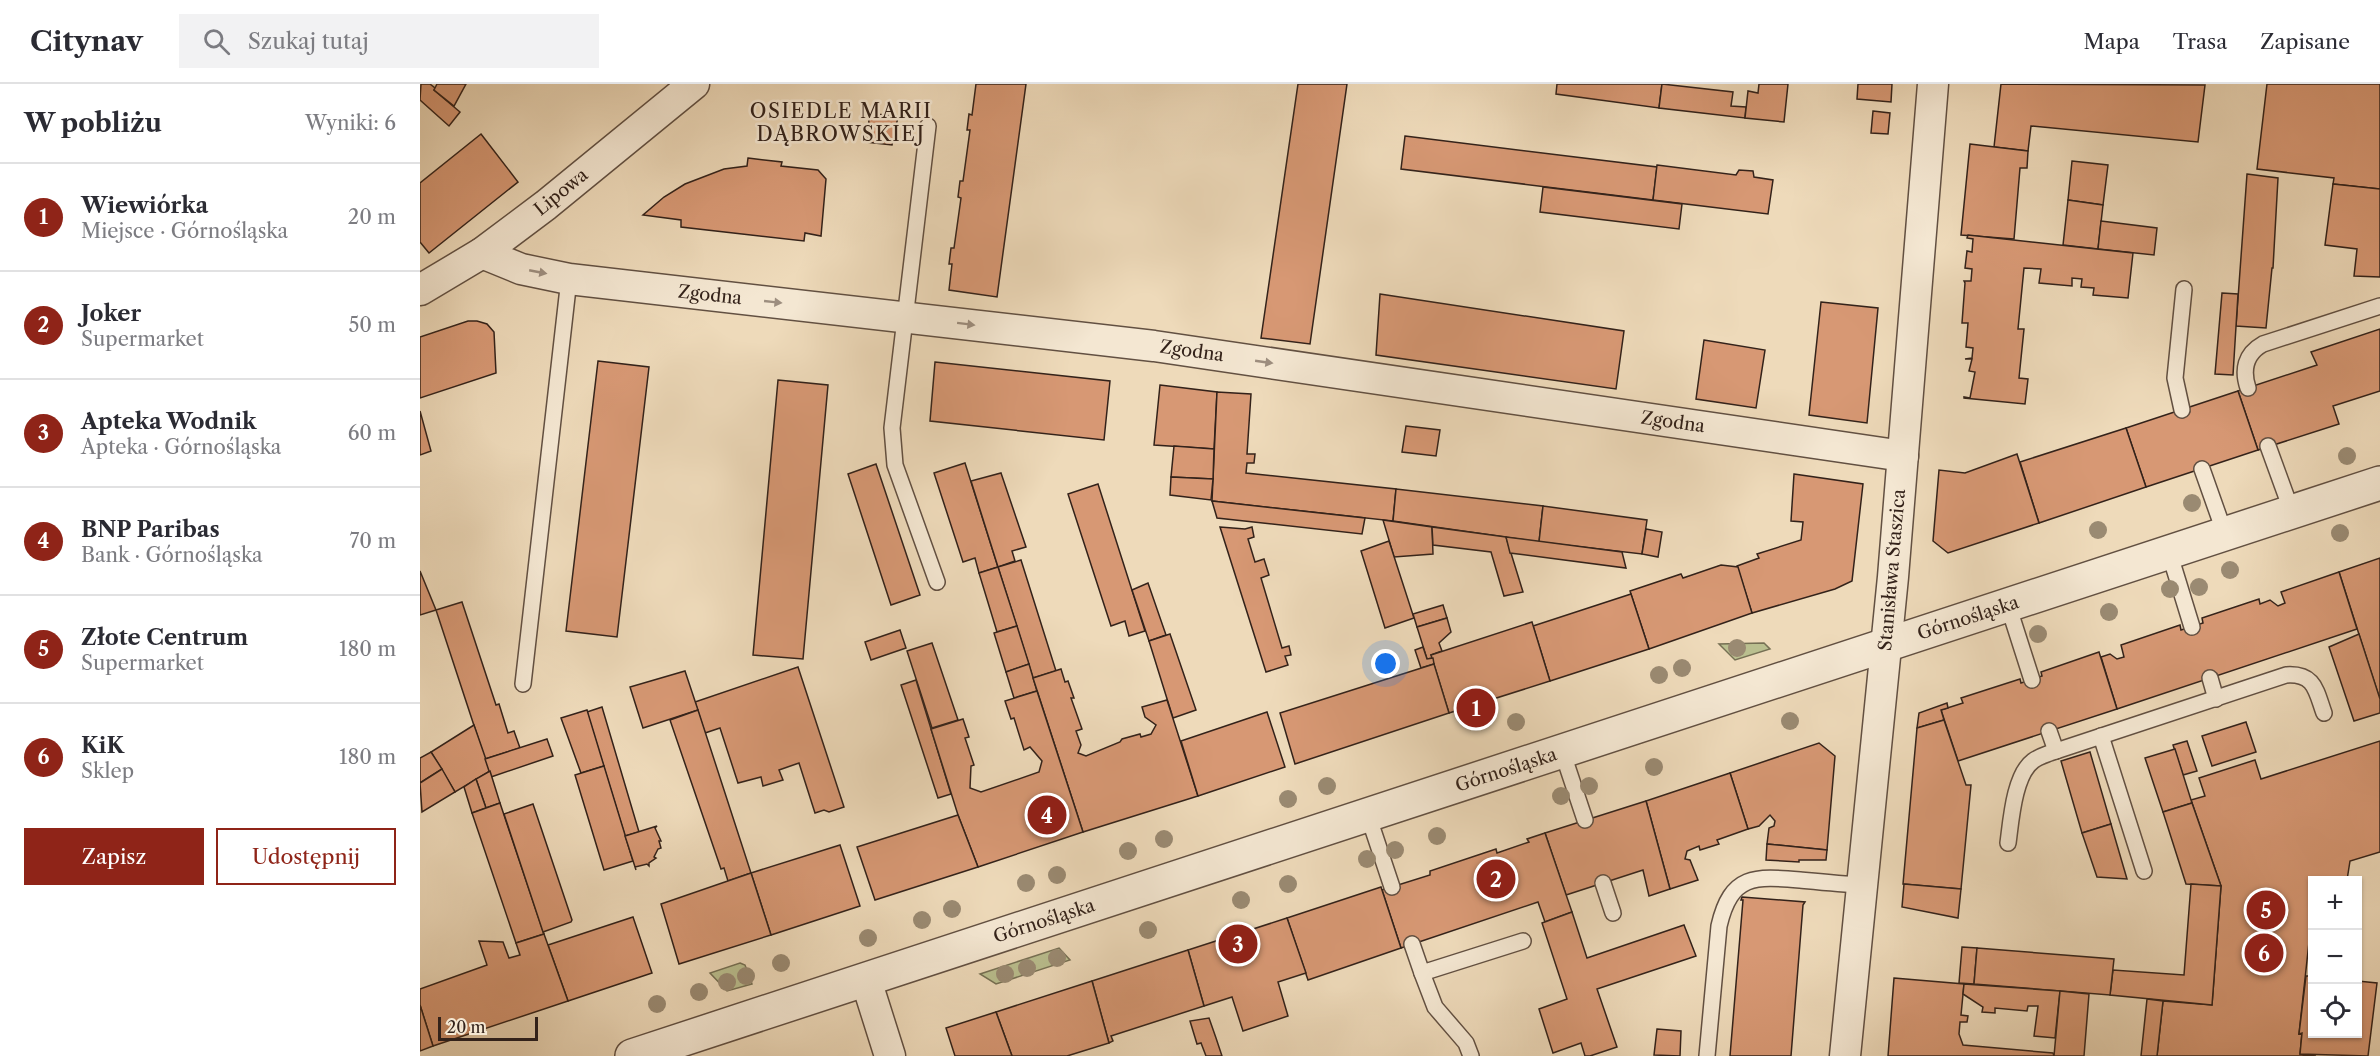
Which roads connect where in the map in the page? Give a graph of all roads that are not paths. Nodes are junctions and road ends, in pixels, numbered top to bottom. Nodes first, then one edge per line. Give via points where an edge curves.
1 (694, 84) edge
2 (1933, 84) edge
3 (928, 126) dead end
4 (482, 253) junction
5 (569, 279) junction
6 (423, 283) edge
7 (2184, 289) dead end
8 (2380, 306) edge
9 (905, 317) junction
10 (2248, 388) dead end
11 (2182, 410) dead end
12 (2268, 446) dead end
13 (1903, 456) junction
14 (2202, 469) dead end
15 (2380, 483) edge
16 (2292, 512) junction
17 (2224, 534) junction
18 (2169, 552) junction
19 (937, 582) dead end
20 (2008, 605) junction
21 (2192, 627) dead end
22 (1886, 645) junction
23 (2210, 678) dead end
24 (2032, 680) dead end
25 (523, 684) dead end
26 (2216, 699) junction
27 (2324, 713) dead end
28 (2049, 731) dead end
29 (2101, 736) junction
30 (1562, 751) junction
31 (2055, 751) junction
32 (1368, 815) junction
33 (1585, 820) dead end
34 (2007, 843) dead end
35 (2144, 872) dead end
36 (1603, 883) dead end
37 (1862, 885) junction
38 (1392, 887) dead end
39 (1613, 913) dead end
40 (1523, 941) dead end
41 (1412, 944) dead end
42 (1422, 973) junction
43 (866, 980) junction
44 (632, 1056) edge
45 (890, 1056) edge
46 (1471, 1056) edge
47 (1707, 1056) edge
48 (1845, 1056) edge

1 - 4 street, Lipowa
2 - 13 street, Stanisława Staszica
3 - 9 lane
4 -> 5 street, Zgodna via 521,269
4 - 6 street, Lipowa
5 -> 9 street, Zgodna
5 - 25 lane
7 - 11 lane via 2175,378
8 - 10 lane via 2253,350 2244,368
9 -> 13 street, Zgodna via 1154,346
9 - 19 lane via 892,428 895,465
12 - 16 lane
13 - 22 street, Stanisława Staszica
14 - 17 lane
15 - 16 street, Górnośląska
16 - 17 street, Górnośląska
17 - 18 street, Górnośląska
18 - 20 street, Górnośląska
18 - 21 lane
20 - 22 street, Górnośląska
20 - 24 lane
22 - 30 street, Górnośląska
22 - 37 street, Stanisława Staszica
23 - 26 lane
26 - 27 lane via 2298,674 2314,686
26 - 29 lane
28 - 31 lane
29 - 31 lane
29 - 35 lane
30 - 32 street, Górnośląska
30 - 33 lane
31 - 34 lane via 2024,770
32 - 38 lane
32 - 43 street, Górnośląska
36 - 39 lane
37 - 47 lane via 1764,877 1744,883 1734,892 1723,909 1719,926
37 - 48 street, Stanisława Staszica
40 - 42 lane
41 - 42 lane
42 - 46 lane via 1435,1007 1466,1043
43 - 44 street, Górnośląska
43 - 45 street

